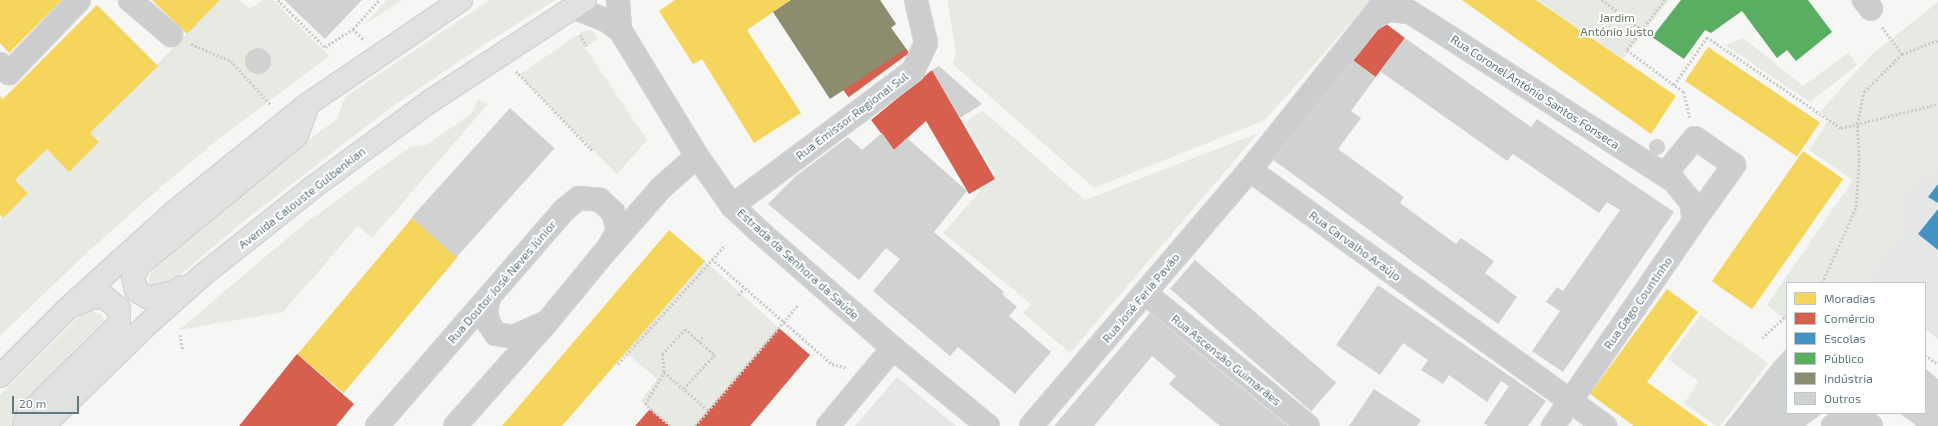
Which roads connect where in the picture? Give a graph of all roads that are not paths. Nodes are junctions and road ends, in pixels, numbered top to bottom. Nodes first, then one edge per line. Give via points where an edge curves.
1 (79, 0) edge
2 (130, 0) edge
3 (461, 0) edge
4 (618, 0) edge
5 (916, 0) edge
6 (1386, 0) edge
7 (579, 4) edge
8 (1407, 6) edge
9 (1365, 25) junction
10 (620, 30) junction
11 (171, 35) road end
12 (0, 64) edge
13 (308, 104) junction
14 (697, 156) junction
15 (1250, 170) junction
16 (1664, 174) junction
17 (732, 206) junction
18 (1692, 212) junction
19 (608, 248) junction
20 (204, 274) junction
21 (1145, 293) junction
22 (489, 297) junction
23 (65, 311) junction
24 (548, 321) junction
25 (454, 337) junction
26 (893, 348) junction
27 (0, 376) edge
28 (495, 381) junction
29 (1571, 401) junction
30 (1849, 414) edge
31 (1855, 414) edge
32 (24, 426) edge
33 (43, 426) edge
34 (377, 426) edge
35 (455, 426) edge
36 (828, 426) edge
37 (988, 426) edge
38 (1031, 426) edge
39 (1308, 426) edge
40 (1553, 426) edge
41 (1605, 426) edge
42 (1833, 426) edge
43 (1871, 426) edge

1 - 12 street via 9,73
2 - 11 street
3 - 13 main road
4 - 10 street
5 - 17 street, Rua Emissor Regional Sul via 926,43 913,71
6 - 9 street
7 - 10 street
7 - 20 main road, Avenida Calouste Gulbenkian via 429,102 318,184
8 - 9 street, Rua Coronel António Santos Fonseca via 1388,10
8 - 16 street, Rua Coronel António Santos Fonseca
9 - 15 street
10 - 14 street, Estrada da Senhora da Saúde
13 - 20 main road via 297,135 139,265 133,277 136,290 147,297 175,292
13 - 23 main road via 174,212
14 - 17 street, Estrada da Senhora da Saúde
14 - 19 street, Rua Doutor José Neves Júnior via 661,188
15 - 21 street, Rua José Feria Pavão
15 - 29 street, Rua Carvalho Araújo
16 - 18 street, Rua Coronel António Santos Fonseca via 1674,181
16 - 18 street, Rua Gago Countinho via 1695,138 1734,165
17 - 26 street, Estrada da Senhora da Saúde
18 - 29 street, Rua Gago Countinho
19 - 22 street, Rua Doutor José Neves Júnior via 618,231 613,212 600,200 580,198 564,210
19 - 24 street, Rua Doutor José Neves Júnior
20 - 33 main road, Avenida Calouste Gulbenkian via 151,321
21 - 38 street, Rua José Feria Pavão
21 - 39 street, Rua Ascensão Guimarães
22 - 24 street via 486,312 489,324 496,334 513,337
22 - 25 street, Rua Doutor José Neves Júnior
23 - 27 main road
23 - 32 main road via 94,297 106,298 119,309 119,324 28,414
24 - 28 street, Rua Doutor José Neves Júnior
25 - 28 street via 476,332 494,341 499,356
25 - 34 street, Rua Doutor José Neves Júnior
26 - 36 street
26 - 37 street, Estrada da Senhora da Saúde
28 - 35 street, Rua Doutor José Neves Júnior
29 - 40 street, Rua Gago Countinho
29 - 41 street, Rua Carvalho Araújo
30 - 42 street
31 - 43 street

